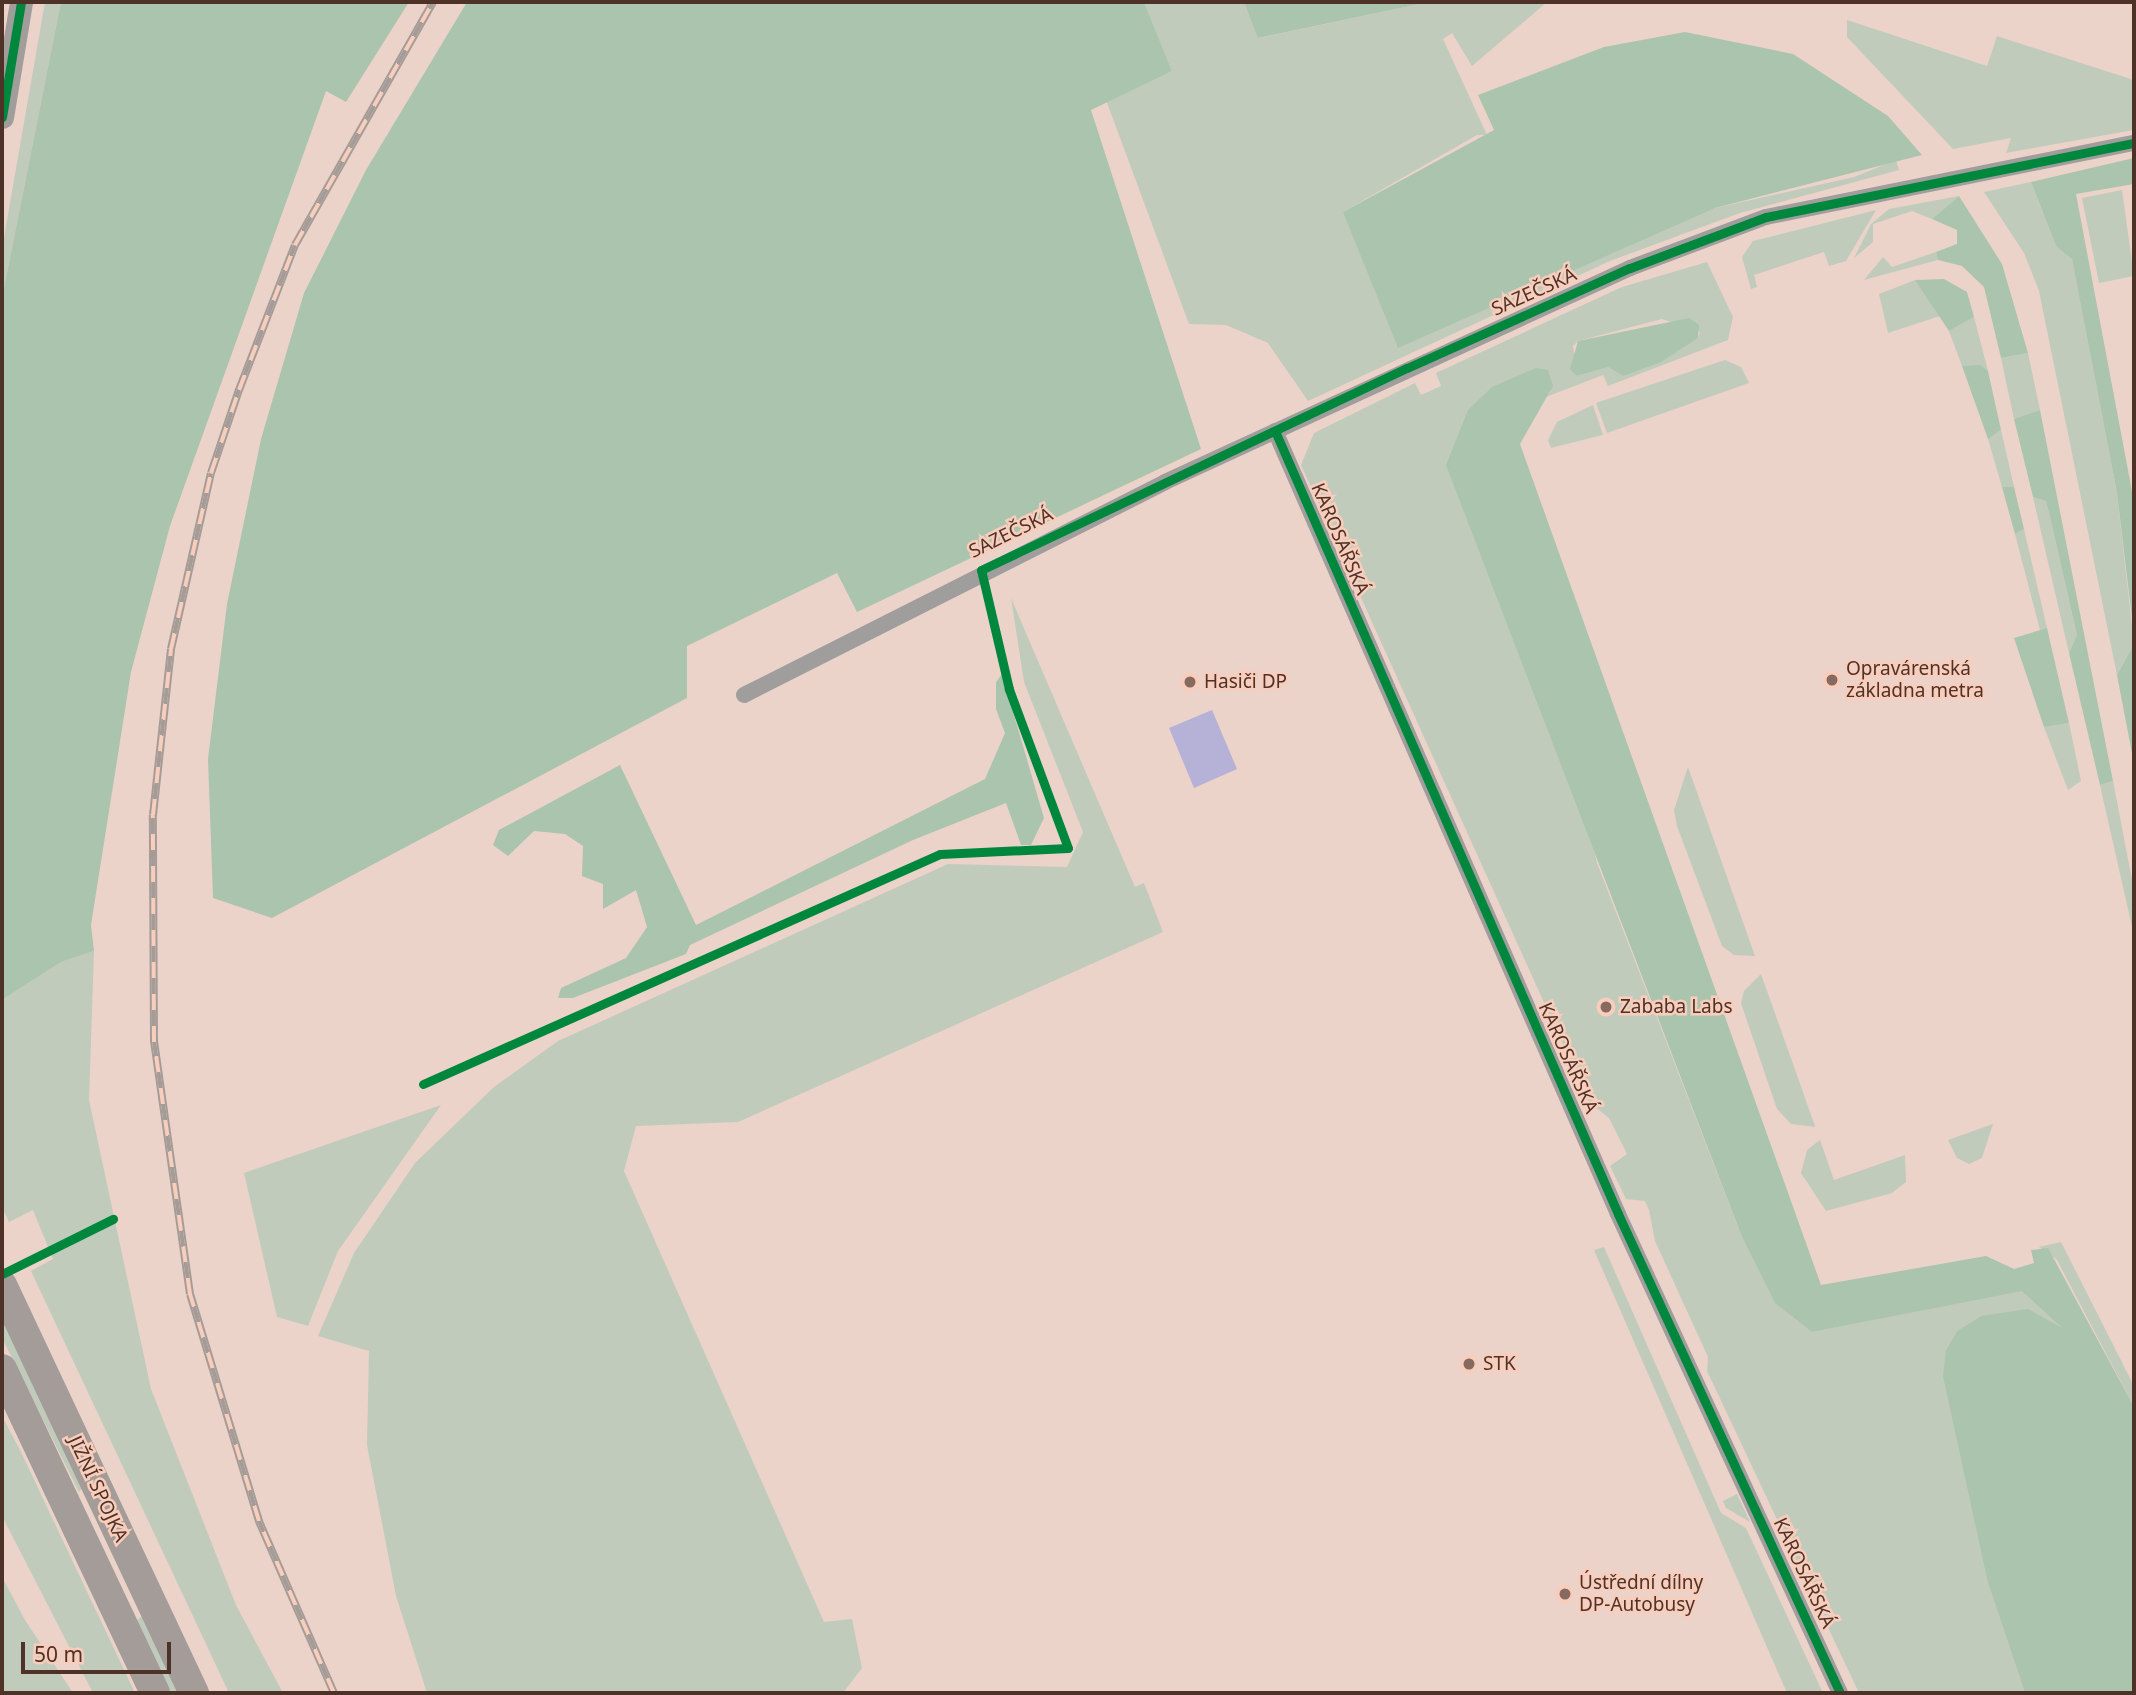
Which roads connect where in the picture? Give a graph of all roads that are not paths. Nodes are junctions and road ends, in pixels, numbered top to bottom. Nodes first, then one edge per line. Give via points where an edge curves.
1 (21, 2) edge
2 (2, 117) edge
3 (2134, 143) edge
4 (1275, 431) junction
5 (744, 695) dead end
6 (2, 1285) edge
7 (2, 1369) edge
8 (155, 1693) edge
9 (194, 1693) edge
10 (1840, 1693) edge

1 - 2 main road
3 - 4 street, SAZEČSKÁ via 1766,217 1630,268
4 - 5 street, SAZEČSKÁ via 981,570
4 - 10 street, KAROSÁŘSKÁ via 1618,1214
6 - 9 highway, JIŽNÍ SPOJKA
7 - 8 highway, JIŽNÍ SPOJKA

